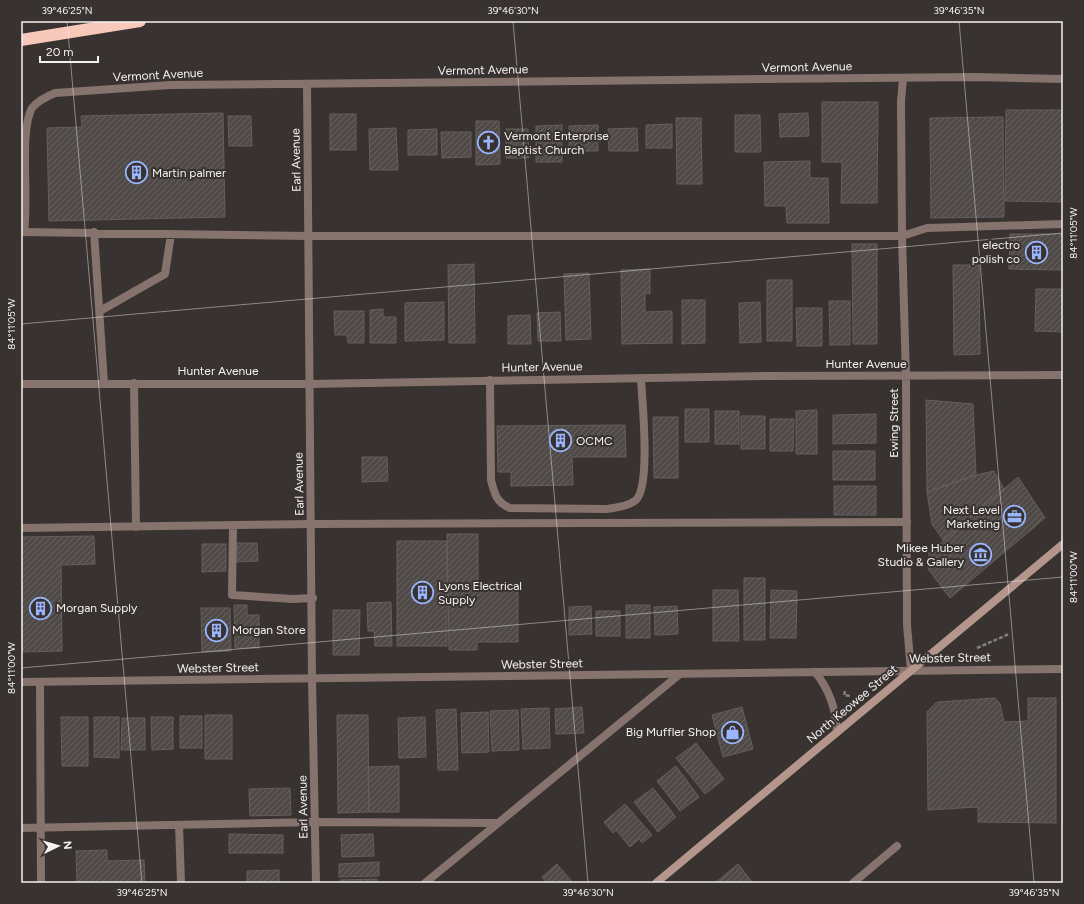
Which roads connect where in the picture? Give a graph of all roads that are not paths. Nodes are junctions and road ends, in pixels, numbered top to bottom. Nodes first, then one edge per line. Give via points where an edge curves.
1 (140, 21) edge
2 (21, 40) edge
3 (903, 79) junction
4 (1063, 79) edge
5 (306, 84) junction
6 (1063, 224) edge
7 (23, 231) edge
8 (94, 232) junction
9 (171, 234) junction
10 (309, 236) junction
11 (902, 236) junction
12 (100, 311) junction
13 (1063, 375) edge
14 (906, 377) junction
15 (642, 378) junction
16 (490, 380) junction
17 (104, 383) junction
18 (134, 383) junction
19 (21, 384) edge
20 (310, 384) junction
21 (907, 522) junction
22 (312, 524) junction
23 (233, 525) junction
24 (136, 527) junction
25 (21, 528) edge
26 (1063, 544) edge
27 (313, 598) junction
28 (1063, 669) edge
29 (911, 671) junction
30 (815, 672) junction
31 (680, 674) junction
32 (312, 679) junction
33 (21, 682) edge
34 (40, 682) junction
35 (837, 732) junction
36 (316, 822) junction
37 (497, 823) junction
38 (179, 824) junction
39 (21, 828) edge
40 (40, 828) junction
41 (898, 846) dead end
42 (41, 883) edge
43 (180, 883) edge
44 (316, 883) edge
45 (425, 883) edge
46 (656, 883) edge
47 (853, 883) edge

1 - 2 highway
3 - 4 street, Vermont Avenue
3 - 5 street, Vermont Avenue
3 - 11 street, Ewing Street
5 - 7 street, Vermont Avenue via 170,85 55,93 46,97 33,107 27,122 26,215
5 - 10 street, Earl Avenue
6 - 11 street via 927,228
7 - 8 street
8 - 9 street
8 - 12 street
9 - 10 street
9 - 12 street via 165,274
10 - 11 street
10 - 20 street, Earl Avenue
11 - 14 street, Ewing Street
12 - 17 street
13 - 14 street, Hunter Avenue
14 - 15 street, Hunter Avenue
14 - 21 street, Ewing Street
15 - 16 street, Hunter Avenue
15 - 16 street via 643,487 636,500 607,509 510,508 501,504 490,480
16 - 20 street, Hunter Avenue
17 - 18 street, Hunter Avenue
17 - 19 street, Hunter Avenue
18 - 20 street, Hunter Avenue
18 - 24 street
20 - 22 street, Earl Avenue
21 - 22 street
21 - 29 street, Ewing Street via 907,625
22 - 23 street
22 - 27 street, Earl Avenue
23 - 24 street
23 - 27 street via 232,595
24 - 25 street
26 - 29 main road, North Keowee Street
27 - 32 street, Earl Avenue
28 - 29 street, Webster Street
29 - 30 street, Webster Street
29 - 35 main road, North Keowee Street
30 - 31 street, Webster Street
30 - 35 street via 832,700
31 - 32 street, Webster Street
31 - 37 street
32 - 34 street, Webster Street
32 - 36 street, Earl Avenue
33 - 34 street, Webster Street
34 - 40 street
35 - 46 main road, North Keowee Street
36 - 37 street
36 - 38 street
36 - 44 street, Earl Avenue
37 - 45 street
38 - 40 street
38 - 43 street
39 - 40 street
40 - 42 street
41 - 47 street

